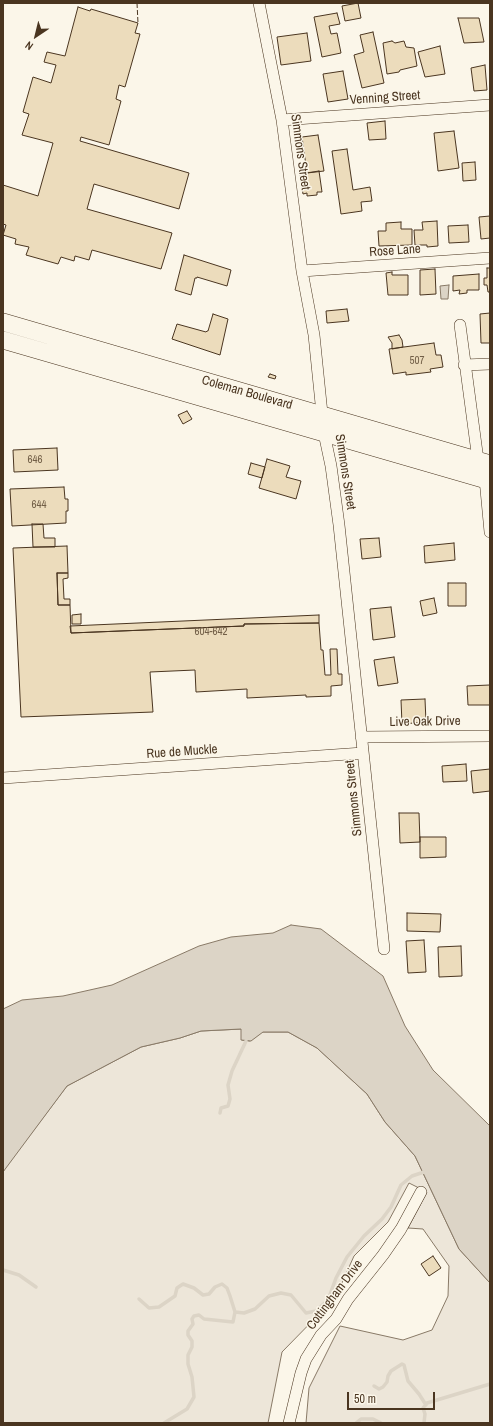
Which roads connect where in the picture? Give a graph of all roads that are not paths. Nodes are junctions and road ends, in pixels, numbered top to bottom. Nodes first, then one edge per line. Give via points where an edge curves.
1 (259, 3) edge
2 (490, 105) edge
3 (282, 120) junction
4 (490, 258) edge
5 (302, 271) junction
6 (8, 325) edge
7 (460, 325) dead end
8 (3, 340) edge
9 (490, 364) edge
10 (464, 365) junction
11 (322, 415) junction
12 (324, 433) junction
13 (486, 471) edge
14 (490, 532) edge
15 (490, 736) edge
16 (361, 737) junction
17 (363, 753) junction
18 (3, 778) edge
19 (384, 949) dead end
20 (421, 1192) dead end
21 (289, 1423) edge

1 - 3 street, Simmons Street
2 - 3 street, Venning Street
3 - 5 street, Simmons Street
4 - 5 street, Rose Lane
5 - 11 street, Simmons Street via 314,335
6 - 11 main road, Coleman Boulevard
7 - 10 street
8 - 12 main road, Coleman Boulevard
9 - 10 street
10 - 13 street
11 - 12 street, Simmons Street
11 - 13 main road, Coleman Boulevard
12 - 13 main road, Coleman Boulevard
12 - 16 street, Simmons Street via 339,525
13 - 14 street
15 - 16 street, Live Oak Drive
16 - 17 street, Simmons Street
17 - 18 street, Rue de Muckle
17 - 19 street, Simmons Street
20 - 21 street, Cottingham Drive via 401,1229 336,1319 321,1335 306,1359

